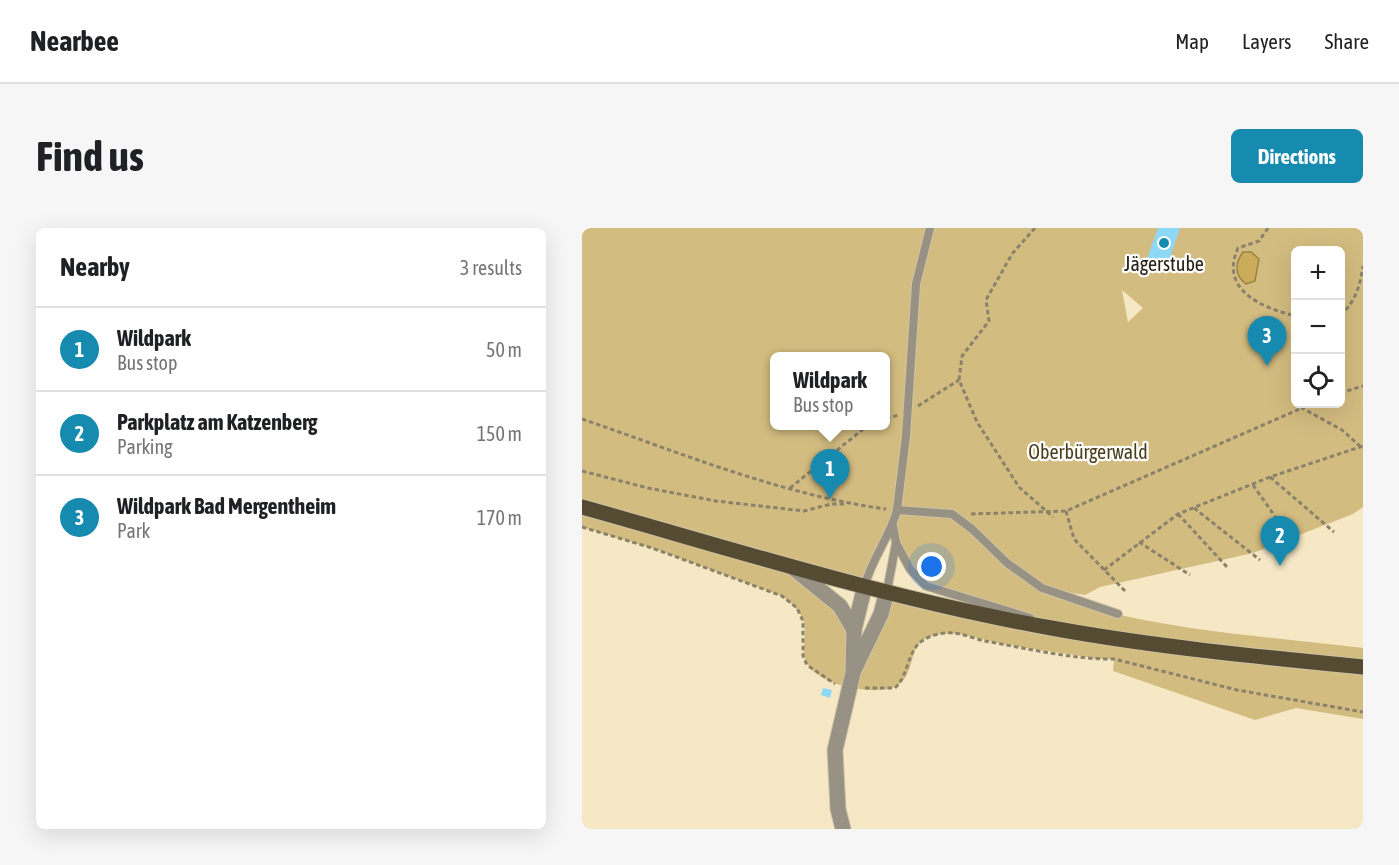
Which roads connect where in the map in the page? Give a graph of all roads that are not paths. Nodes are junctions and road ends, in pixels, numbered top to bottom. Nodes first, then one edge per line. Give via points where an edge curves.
1 (930, 228) edge
2 (582, 507) edge
3 (897, 510) junction
4 (893, 526) junction
5 (896, 543) junction
6 (789, 565) junction
7 (865, 585) junction
8 (887, 591) junction
9 (1118, 614) dead end
10 (1056, 629) junction
11 (854, 630) junction
12 (1363, 667) edge
13 (851, 680) junction
14 (843, 829) edge

1 - 3 lane via 916,284
2 - 6 main road
3 - 4 lane
3 - 9 lane via 951,514 1042,588
4 - 5 lane
4 - 7 lane via 876,554
5 - 8 lane
5 - 10 lane via 910,569 926,586 1021,614
6 - 7 main road
6 - 11 street via 840,606
7 - 8 main road
7 - 11 street
8 - 10 main road
8 - 13 street via 881,614
10 - 12 main road
11 - 13 street
13 - 14 street via 835,750

